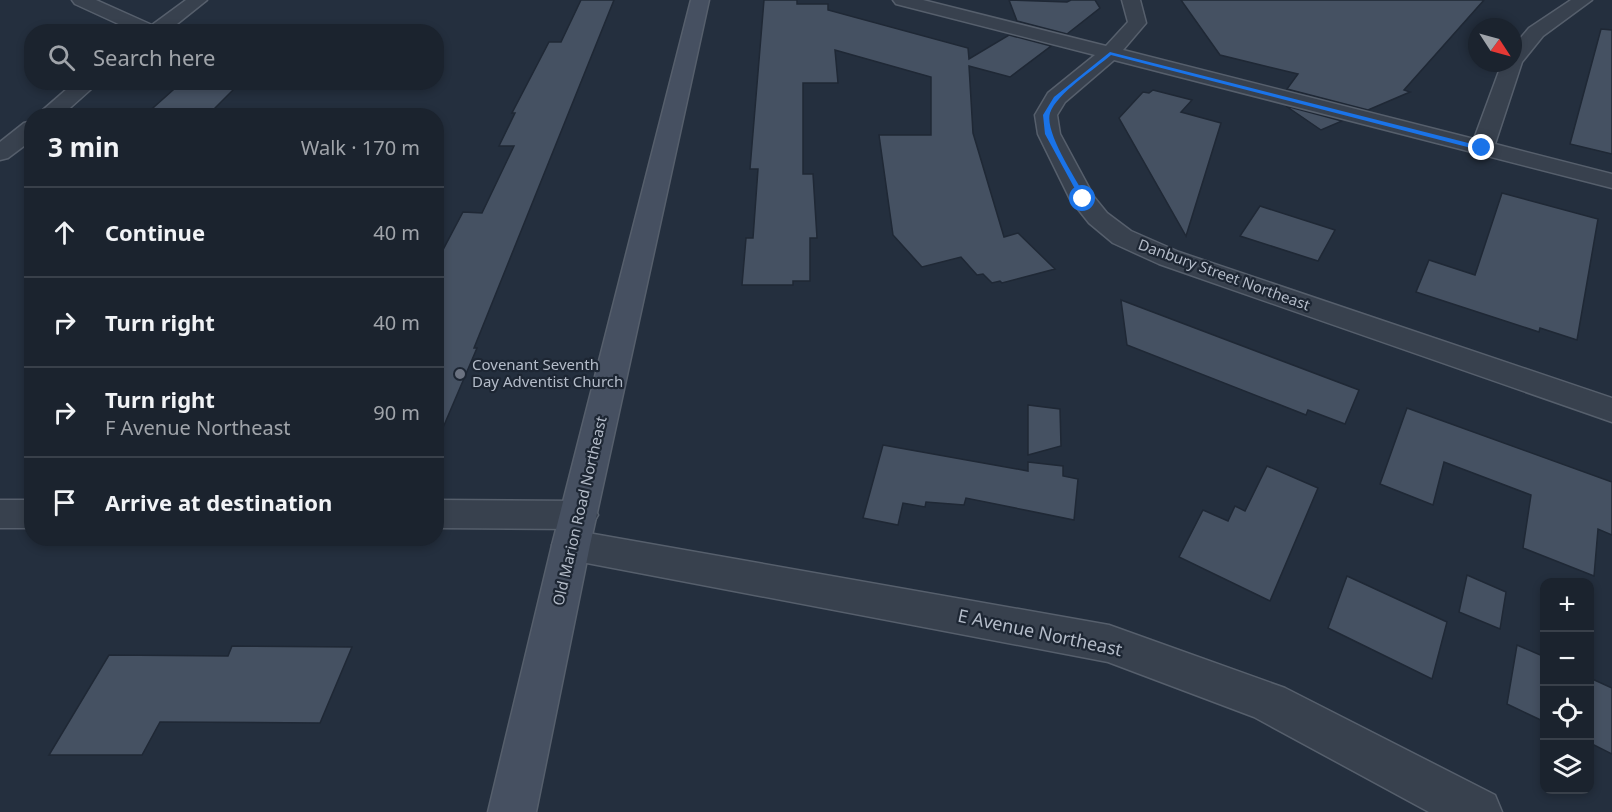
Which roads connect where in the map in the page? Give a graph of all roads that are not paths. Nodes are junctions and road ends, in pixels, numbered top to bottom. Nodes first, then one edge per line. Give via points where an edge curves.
1 (81, 0) edge
2 (198, 0) edge
3 (700, 0) edge
4 (902, 0) edge
5 (1131, 0) edge
6 (1584, 0) edge
7 (135, 24) edge
8 (164, 24) edge
9 (1522, 50) edge
10 (1110, 53) junction
11 (1509, 72) edge
12 (79, 90) edge
13 (57, 108) edge
14 (24, 134) edge
15 (1482, 148) junction
16 (0, 153) edge
17 (1612, 181) edge
18 (1612, 410) edge
19 (0, 514) edge
20 (24, 514) edge
21 (444, 515) edge
22 (575, 530) junction
23 (512, 812) edge
24 (1478, 812) edge

1 - 7 street
2 - 8 street
3 - 22 main road, Old Marion Road Northeast
4 - 10 street
5 - 10 street, Danbury Street Northeast via 1137,23
6 - 9 street via 1536,32
10 - 15 street
10 - 18 street, Danbury Street Northeast via 1056,98 1046,115 1049,134 1083,199 1098,218 1122,237 1168,258
11 - 15 street
12 - 13 street
14 - 16 street
15 - 17 street
19 - 20 street
21 - 22 street, E Avenue Northeast
22 - 23 main road, Old Marion Road Northeast
22 - 24 street, E Avenue Northeast via 1109,644 1269,702

